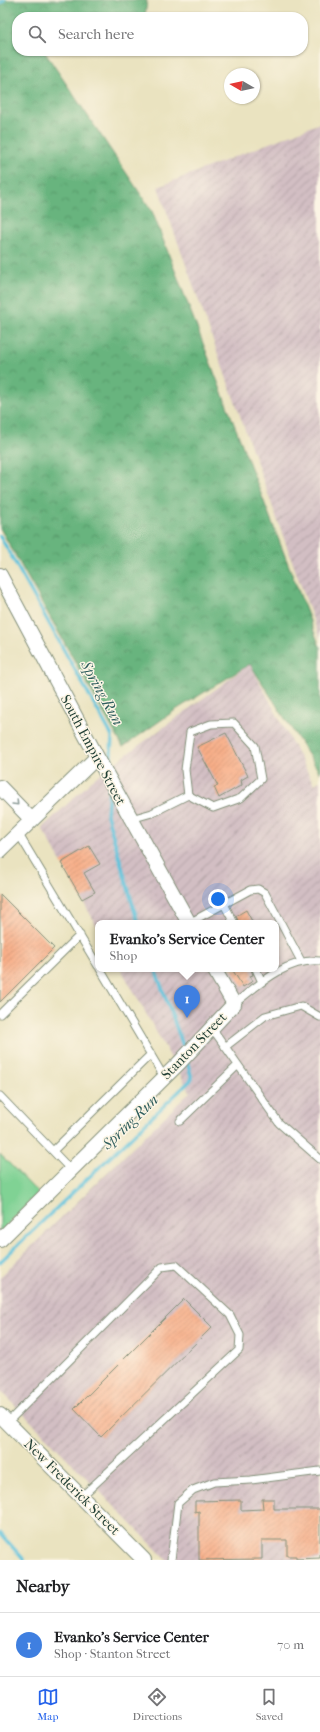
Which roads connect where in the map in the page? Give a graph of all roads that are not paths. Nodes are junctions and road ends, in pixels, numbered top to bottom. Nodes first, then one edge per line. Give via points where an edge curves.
1 (0, 575) edge
2 (97, 757) junction
3 (0, 787) edge
4 (188, 794) junction
5 (32, 819) junction
6 (131, 820) junction
7 (18, 833) junction
8 (0, 851) edge
9 (224, 904) junction
10 (187, 920) edge
11 (195, 920) edge
12 (232, 920) edge
13 (80, 936) junction
14 (320, 960) edge
15 (95, 961) edge
16 (301, 961) junction
17 (102, 972) edge
18 (216, 972) edge
19 (257, 972) edge
20 (262, 982) junction
21 (234, 1004) junction
22 (0, 1014) edge
23 (320, 1017) edge
24 (212, 1028) junction
25 (225, 1047) junction
26 (151, 1054) junction
27 (238, 1065) junction
28 (164, 1077) junction
29 (0, 1096) edge
30 (180, 1121) dead end
31 (53, 1151) junction
32 (320, 1159) edge
33 (71, 1170) junction
34 (0, 1240) edge
35 (4, 1419) edge
36 (320, 1470) edge
37 (81, 1497) junction
38 (144, 1560) edge
39 (171, 1560) edge

1 - 2 street, South Empire Street
2 - 5 street
2 - 6 street, South Empire Street
3 -> 5 street
4 - 4 lane via 185,770 190,732 211,724 234,723 255,746 261,779 241,798 213,808
4 - 6 lane
5 - 7 street
6 - 10 street, South Empire Street
7 - 8 street
7 - 13 lane
9 - 11 lane
9 - 12 lane
9 - 16 lane via 250,890 258,889 265,893
13 - 15 lane
13 - 22 lane
14 - 16 lane
16 - 20 lane
17 - 26 lane
18 - 21 street
19 - 20 lane
20 - 21 lane
21 - 24 street, Stanton Street
23 - 25 lane via 301,1006 265,1016
24 - 25 lane
24 - 28 street, Stanton Street
25 - 27 lane
26 - 28 lane
26 - 31 lane
27 - 30 lane
27 - 32 lane via 279,1123
28 - 33 street, Stanton Street
29 - 31 lane
31 - 33 lane
33 - 34 street, Stanton Street
35 - 37 street, New Frederick Street
35 - 37 lane via 162,1267 176,1265 230,1316 240,1335 239,1350
36 - 39 lane via 251,1480 214,1482 193,1490 178,1503
37 - 38 street, New Frederick Street

